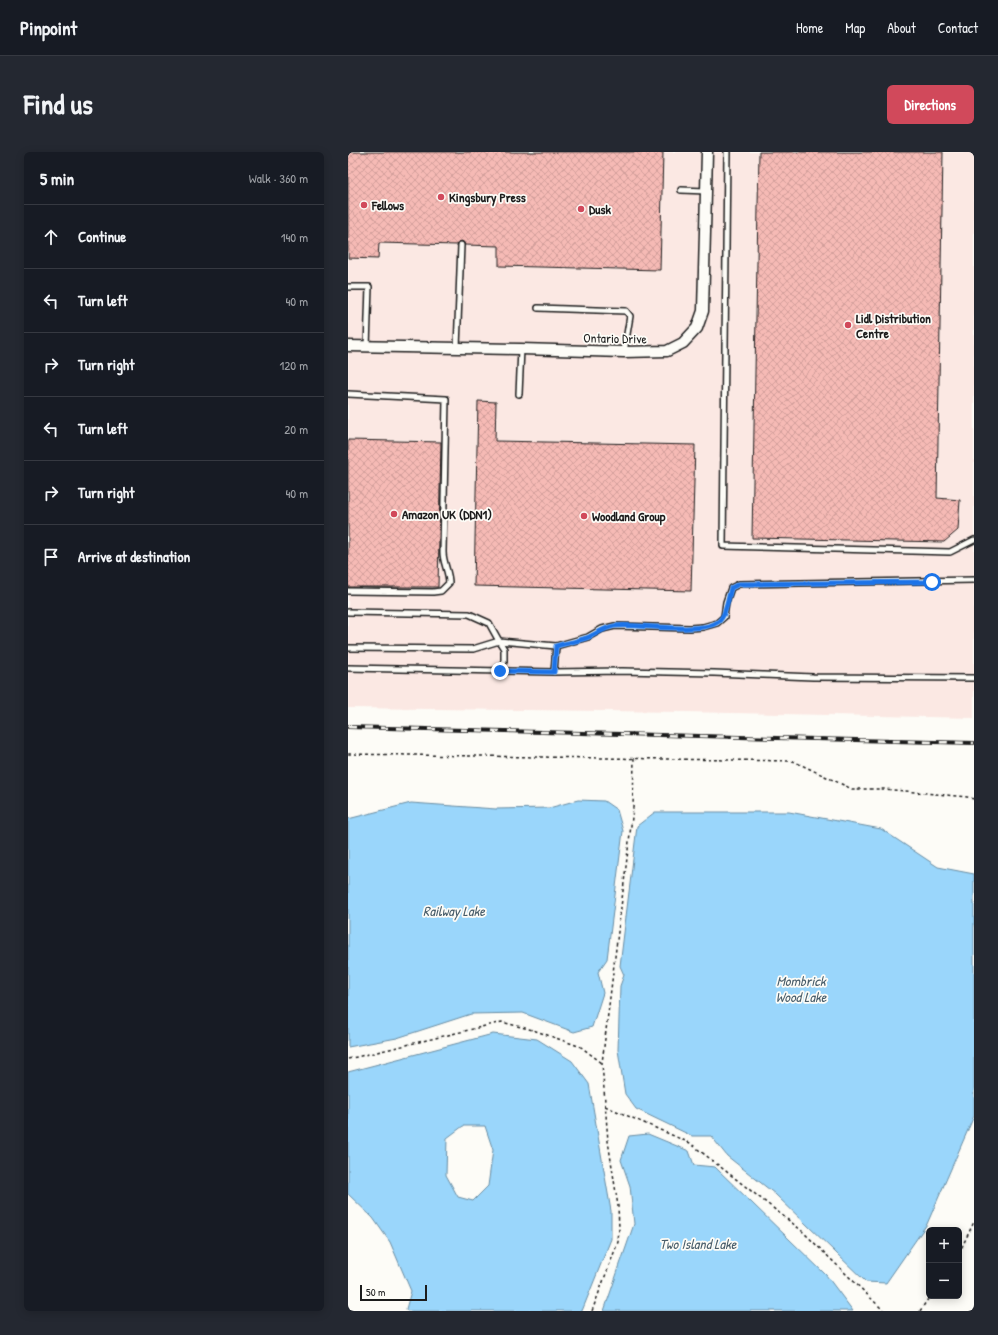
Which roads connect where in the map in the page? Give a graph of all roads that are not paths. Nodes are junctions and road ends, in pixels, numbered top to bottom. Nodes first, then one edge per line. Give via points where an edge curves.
1 (707, 152) edge
2 (727, 152) edge
3 (681, 190) dead end
4 (706, 191) junction
5 (461, 245) dead end
6 (348, 287) edge
7 (538, 308) dead end
8 (348, 346) edge
9 (367, 347) junction
10 (457, 348) junction
11 (521, 349) junction
12 (624, 352) junction
13 (348, 394) edge
14 (519, 394) dead end
15 (974, 540) edge
16 (974, 580) edge
17 (348, 591) edge
18 (348, 612) edge
19 (499, 640) junction
20 (556, 646) junction
21 (348, 648) edge
22 (348, 668) edge
23 (500, 671) junction
24 (554, 672) junction
25 (974, 678) edge

1 - 4 street, Ontario Drive
2 - 15 lane via 723,546 950,552
3 - 4 lane
4 - 12 street, Ontario Drive via 703,311 697,328 683,343 667,351
5 - 10 lane
6 - 9 lane via 369,287
7 - 12 lane via 626,312 630,316
8 - 9 street, Ontario Drive
9 - 10 street, Ontario Drive
10 - 11 street, Ontario Drive
11 - 12 street, Ontario Drive
11 - 14 lane
13 - 17 lane via 446,399 443,558 449,583 441,591 433,592
16 - 20 lane via 739,584 731,588 724,617 717,623 690,628 615,626
18 - 19 lane via 469,614 488,623
19 - 20 lane
19 - 21 lane via 473,648
19 - 23 lane via 504,649 504,662
20 - 24 lane
22 - 23 lane
23 - 24 lane
24 - 25 lane

